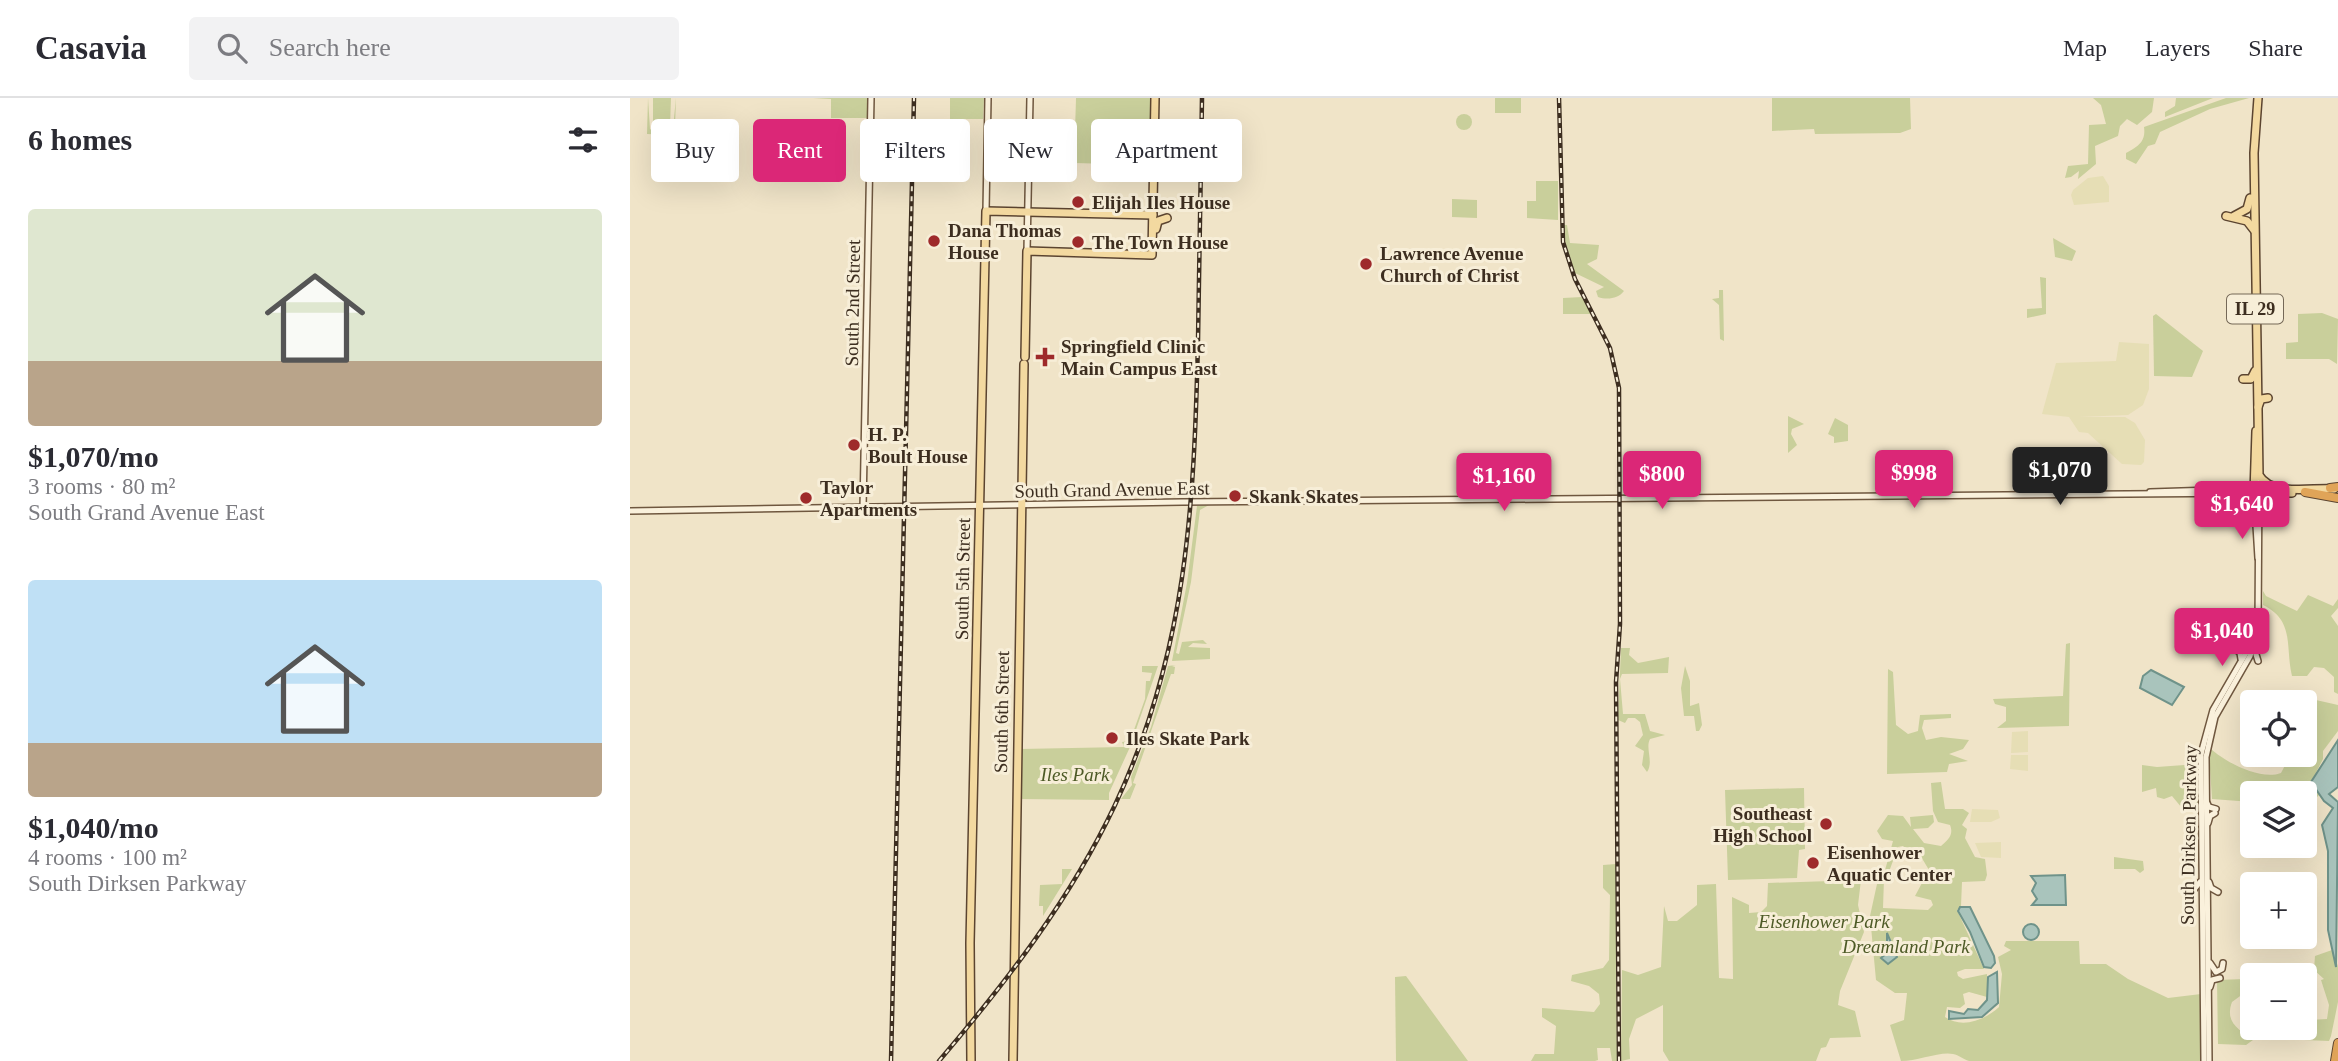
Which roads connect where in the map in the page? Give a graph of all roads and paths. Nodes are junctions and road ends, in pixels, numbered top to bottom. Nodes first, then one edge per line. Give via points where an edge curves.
1 (871, 98) edge
2 (988, 98) edge
3 (1030, 98) edge
4 (1155, 98) edge
5 (2256, 100) edge
6 (2255, 177) junction
7 (986, 211) junction
8 (1028, 211) junction
9 (1153, 215) junction
10 (1167, 218) dead end
11 (2255, 232) junction
12 (1027, 251) junction
13 (1152, 251) junction
14 (2256, 370) junction
15 (2243, 379) dead end
16 (2268, 398) dead end
17 (2256, 411) junction
18 (2256, 431) junction
19 (2254, 468) junction
20 (2259, 475) junction
21 (2287, 488) junction
22 (2238, 489) junction
23 (2257, 491) junction
24 (2336, 491) edge
25 (2150, 492) junction
26 (2305, 492) joint
27 (2270, 493) junction
28 (2222, 494) junction
29 (2254, 505) junction
30 (1021, 506) junction
31 (980, 507) junction
32 (863, 508) junction
33 (630, 511) edge
34 (2260, 513) junction
35 (2258, 558) junction
36 (2257, 622) junction
37 (2229, 643) dead end
38 (2254, 646) junction
39 (2242, 661) junction
40 (2258, 661) dead end
41 (2206, 800) junction
42 (2204, 838) junction
43 (2206, 854) junction
44 (2202, 908) junction
45 (2207, 923) junction
46 (2208, 941) junction
47 (2223, 963) dead end
48 (2220, 978) dead end
49 (2209, 1021) junction
50 (2338, 1043) edge
51 (971, 1061) edge
52 (1013, 1061) edge
53 (2207, 1061) edge
54 (2335, 1061) edge

1 - 32 main road, South 2nd Street
2 - 7 main road, South 5th Street
3 - 8 main road, South 6th Street
4 - 9 main road
5 - 6 main road, South Dirksen Parkway / IL 29
6 - 11 main road, South Dirksen Parkway / IL 29
6 - 11 main road via 2250,206 2230,216 2247,220
7 - 8 main road
7 - 31 main road, South 5th Street
8 - 9 main road
8 - 12 main road, South 6th Street
9 - 13 main road
10 - 13 main road via 1156,223
11 - 14 main road, South Dirksen Parkway / IL 29
12 - 13 main road
12 - 30 main road, South 6th Street
14 - 15 main road via 2251,379
14 - 17 main road, South Dirksen Parkway / IL 29
16 - 17 main road via 2261,399
17 - 18 main road, South Dirksen Parkway / IL 29
18 - 19 main road, South Dirksen Parkway / IL 29
18 - 20 main road, South Dirksen Parkway / IL 29
19 - 22 main road via 2249,485
19 - 23 main road, South Dirksen Parkway / IL 29
20 - 21 main road via 2265,483
20 - 23 main road, South Dirksen Parkway / IL 29
21 - 23 main road
21 - 24 main road
22 - 23 main road, South Grand Avenue East
22 - 25 main road, South Grand Avenue East
23 - 27 main road
23 - 28 main road, South Grand Avenue East
23 - 29 main road, South Dirksen Parkway
23 - 34 main road, South Dirksen Parkway
24 - 26 highway
25 - 28 main road, South Grand Avenue East
25 - 30 main road, South Grand Avenue East
26 - 27 main road
27 - 34 main road via 2263,498
28 - 29 main road via 2246,495
29 - 35 main road, South Dirksen Parkway
30 - 31 main road, South Grand Avenue East
30 - 52 main road, South 6th Street
31 - 32 main road, South Grand Avenue East
31 - 51 main road, South 5th Street
32 - 33 main road, South Grand Avenue East
34 - 35 main road, South Dirksen Parkway
35 - 36 main road, South Dirksen Parkway
36 - 38 main road, South Dirksen Parkway
36 - 39 main road, South Dirksen Parkway
37 - 39 main road
38 - 40 main road
38 - 41 main road, South Dirksen Parkway via 2211,728
39 - 42 main road, South Dirksen Parkway via 2215,705 2204,736 2200,768
41 - 42 main road, South Dirksen Parkway
41 - 42 main road via 2216,811 2209,818
42 - 43 main road, South Dirksen Parkway
42 - 44 main road, South Dirksen Parkway
42 - 44 main road via 2200,884 2189,891 2198,897
43 - 45 main road, South Dirksen Parkway
43 - 45 main road via 2210,886 2216,894 2209,900
44 - 53 main road, South Dirksen Parkway
45 - 46 main road, South Dirksen Parkway
46 - 47 main road via 2212,970 2221,971
46 - 49 main road, South Dirksen Parkway
48 - 49 main road via 2211,983
49 - 53 main road, South Dirksen Parkway
50 - 54 highway

